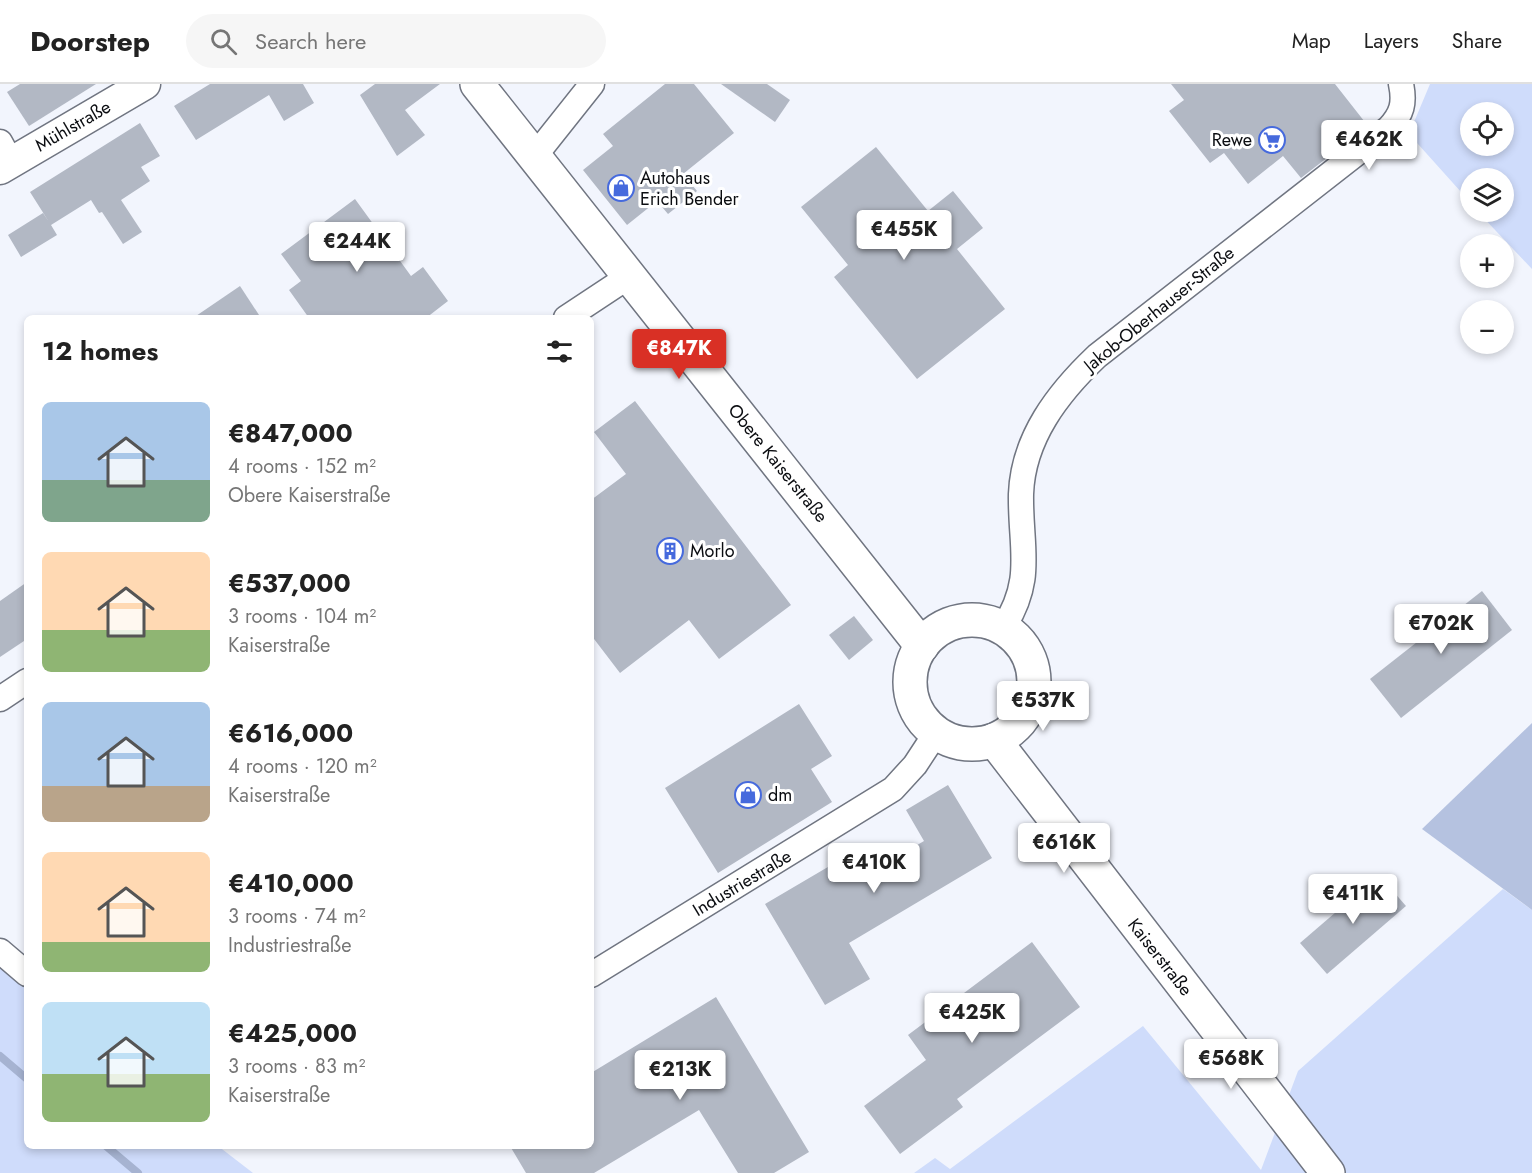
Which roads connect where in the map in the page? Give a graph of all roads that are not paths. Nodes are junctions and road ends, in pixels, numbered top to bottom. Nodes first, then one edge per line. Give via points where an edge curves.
1 (145, 84) edge
2 (477, 84) edge
3 (592, 84) edge
4 (1401, 84) edge
5 (534, 157) junction
6 (4, 158) edge
7 (628, 277) junction
8 (571, 315) edge
9 (1003, 628) junction
10 (921, 646) junction
11 (24, 683) edge
12 (0, 699) edge
13 (936, 733) junction
14 (994, 740) junction
15 (0, 951) edge
16 (24, 971) edge
17 (594, 973) edge
18 (1328, 1173) edge

1 - 6 street, Mühlstraße
2 - 5 main road, Obere Kaiserstraße
3 - 5 street
4 - 9 street, Jakob-Oberhauser-Straße via 1404,103 1389,128 1097,356 1054,404 1026,457 1021,493 1024,580 1020,599
5 - 7 main road, Obere Kaiserstraße
7 - 8 street
7 - 10 main road, Obere Kaiserstraße
9 - 10 main road via 986,621 968,620 934,632
9 - 14 main road via 1029,658 1034,677 1032,697 1024,715 1011,730
10 - 13 main road via 910,678 912,696 918,712
11 - 12 street
13 - 14 main road via 959,742 977,744
13 - 17 street, Industriestraße via 893,789
14 - 18 main road, Kaiserstraße
15 - 16 street

